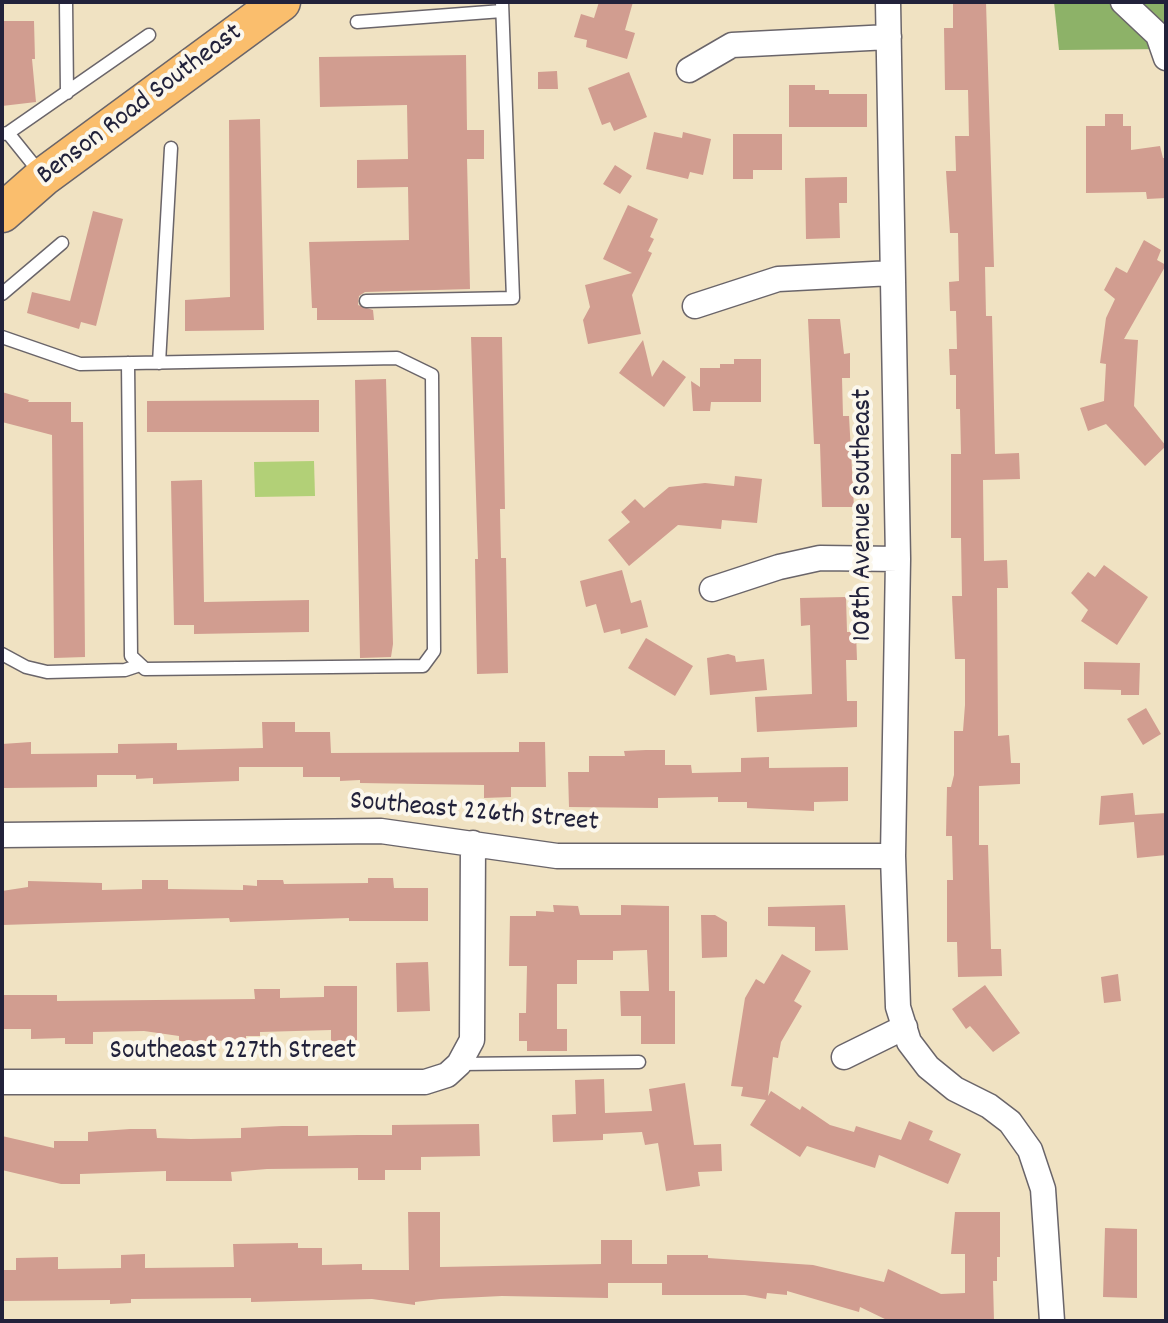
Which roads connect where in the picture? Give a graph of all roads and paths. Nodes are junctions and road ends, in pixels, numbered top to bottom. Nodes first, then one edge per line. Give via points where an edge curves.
1 (66, 2) edge
2 (281, 2) edge
3 (888, 2) edge
4 (1123, 2) edge
5 (502, 6) edge
6 (357, 22) dead end
7 (149, 35) dead end
8 (889, 37) junction
9 (1166, 58) edge
10 (689, 70) dead end
11 (67, 93) junction
12 (5, 133) edge
13 (171, 148) dead end
14 (43, 177) junction
15 (2, 213) edge
16 (62, 243) dead end
17 (892, 273) junction
18 (2, 294) edge
19 (366, 301) dead end
20 (695, 306) dead end
21 (2, 337) edge
22 (128, 363) junction
23 (159, 363) junction
24 (898, 559) junction
25 (712, 589) dead end
26 (2, 654) edge
27 (140, 665) junction
28 (2, 835) edge
29 (473, 843) junction
30 (893, 856) junction
31 (905, 1027) junction
32 (844, 1057) dead end
33 (639, 1062) dead end
34 (459, 1064) junction
35 (2, 1082) edge
36 (1052, 1321) edge

1 - 11 lane
2 - 14 main road, Benson Road Southeast
3 - 8 street, 108th Avenue Southeast
4 - 9 street via 1158,35
5 - 6 lane
5 - 19 lane via 513,298
7 - 11 lane
8 - 10 street via 732,45
8 - 17 street, 108th Avenue Southeast
11 - 12 lane
12 - 14 lane
13 - 23 lane
14 - 15 main road, Benson Road Southeast
16 - 18 lane
17 - 20 street via 778,279
17 - 24 street, 108th Avenue Southeast
21 - 22 lane via 80,364
22 - 23 lane
22 - 27 lane via 131,656
23 - 27 lane via 397,358 432,375 434,651 423,666
24 - 25 street via 820,558
24 - 30 street, 108th Avenue Southeast
26 - 27 lane via 47,672
28 - 29 street, Southeast 226th Street via 381,831
29 - 30 street, Southeast 226th Street via 557,856
29 - 34 street via 472,1040
30 - 31 street, 108th Avenue Southeast via 898,1007
31 - 32 street
31 - 36 street, 108th Avenue Southeast via 909,1042 928,1067 1001,1115 1030,1150 1043,1189
33 - 34 lane
34 - 35 street, Southeast 227th Street via 447,1075 425,1082

